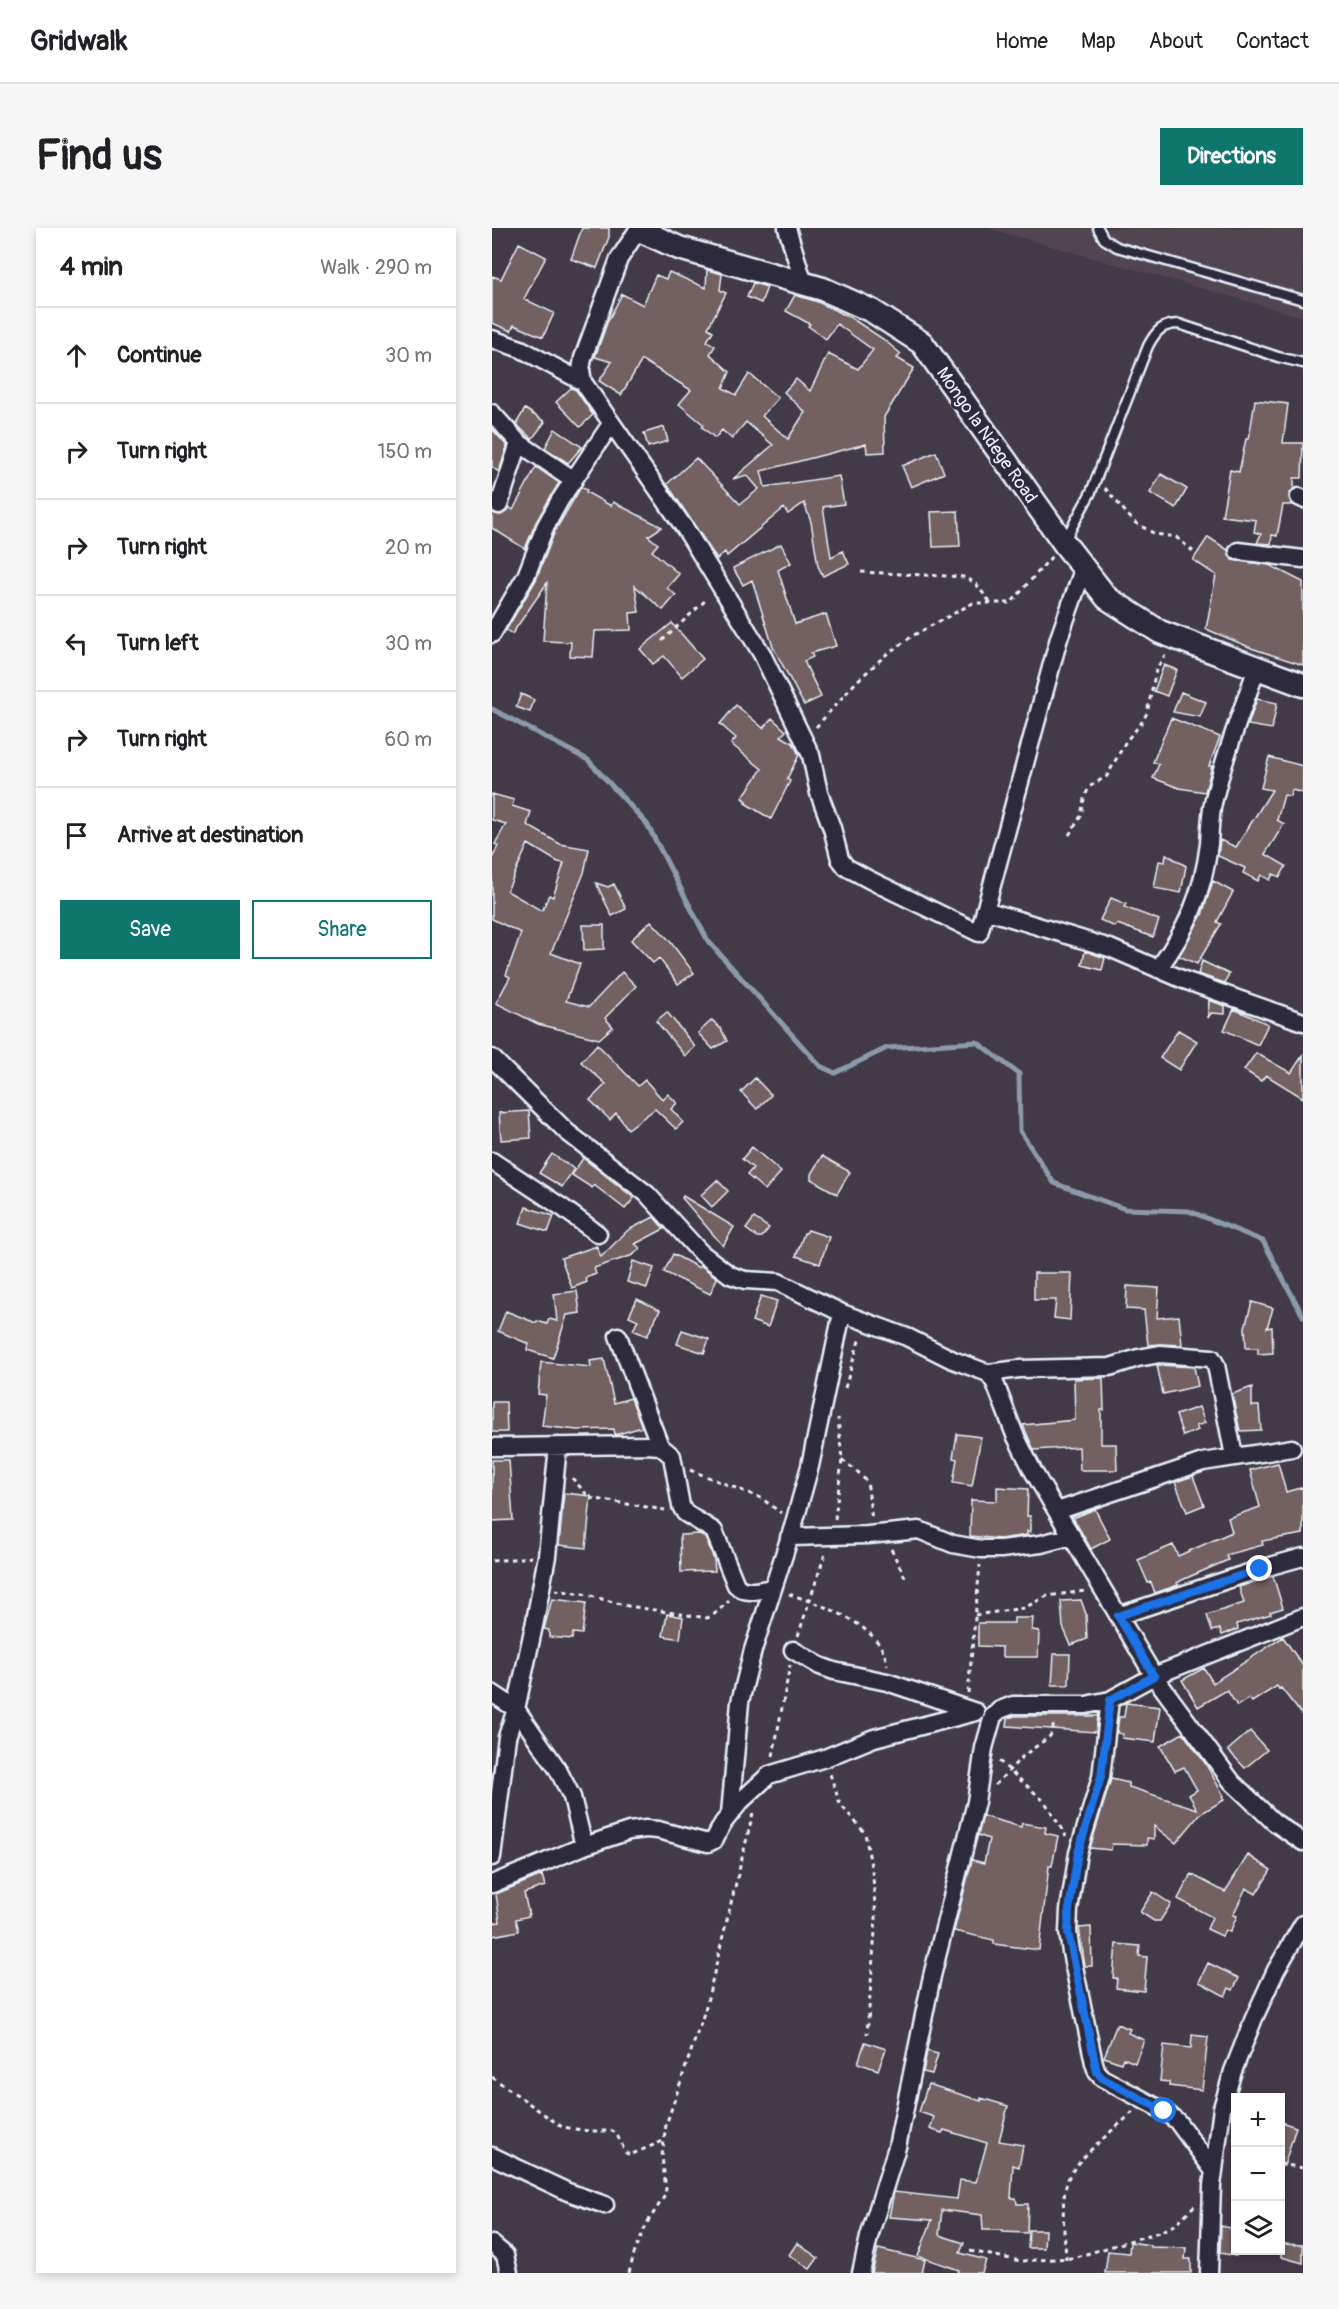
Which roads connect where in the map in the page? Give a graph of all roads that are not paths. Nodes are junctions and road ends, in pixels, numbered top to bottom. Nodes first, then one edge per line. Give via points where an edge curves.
1 (640, 228) edge
2 (787, 228) edge
3 (1098, 228) edge
4 (804, 284) junction
5 (1303, 300) edge
6 (492, 339) edge
7 (1303, 363) edge
8 (583, 382) junction
9 (492, 413) edge
10 (611, 424) junction
11 (519, 443) junction
12 (574, 480) junction
13 (499, 505) dead end
14 (1064, 543) junction
15 (1239, 551) dead end
16 (1303, 559) edge
17 (1084, 567) junction
18 (492, 634) edge
19 (1257, 668) junction
20 (1303, 685) edge
21 (985, 910) junction
22 (1158, 969) junction
23 (1303, 1022) edge
24 (492, 1058) edge
25 (492, 1161) edge
26 (598, 1234) dead end
27 (842, 1313) junction
28 (618, 1336) dead end
29 (988, 1373) junction
30 (660, 1446) junction
31 (492, 1447) edge
32 (1292, 1448) dead end
33 (558, 1452) junction
34 (1234, 1456) junction
35 (1057, 1511) junction
36 (791, 1532) junction
37 (1072, 1536) junction
38 (1303, 1557) edge
39 (772, 1588) junction
40 (1118, 1616) junction
41 (1303, 1617) edge
42 (793, 1650) dead end
43 (1154, 1676) junction
44 (492, 1693) edge
45 (1110, 1700) junction
46 (516, 1709) junction
47 (971, 1711) junction
48 (993, 1716) junction
49 (730, 1814) junction
50 (1303, 1842) edge
51 (584, 1846) junction
52 (492, 1857) edge
53 (492, 1884) edge
54 (1303, 1924) edge
55 (492, 2156) edge
56 (1213, 2178) junction
57 (605, 2205) dead end
58 (492, 2244) edge
59 (508, 2273) edge
60 (861, 2273) edge
61 (1209, 2273) edge

1 - 4 street, Mongo la Ndege Road via 679,248
1 - 8 street via 619,259 583,358
2 - 4 street
3 - 5 lane via 1104,239 1117,247
4 - 14 street, Mongo la Ndege Road via 872,311 922,343
6 - 8 street via 521,349
7 - 14 lane via 1179,324 1168,324 1155,331 1091,492
8 - 10 street
9 - 11 street
10 - 12 street
10 - 21 street via 686,530 762,654 811,755 836,849 846,867 979,933
11 - 12 street
11 - 13 street
12 - 18 street via 545,527 525,576
14 - 17 street, Mongo la Ndege Road
15 - 16 street
17 - 19 street, Mongo la Ndege Road via 1107,598 1160,632
17 - 21 street via 1059,638
19 - 20 street, Mongo la Ndege Road
19 - 22 street via 1210,813 1196,906
21 - 22 street via 1110,948
22 - 23 street
24 - 27 street via 567,1132 647,1194 713,1263 738,1278 778,1282
25 - 26 street
27 - 29 street
27 - 36 street via 810,1466
28 - 30 street
29 - 34 street via 1110,1367 1160,1354 1212,1358
29 - 35 street via 1015,1435
30 - 33 street
30 - 39 street via 672,1456 681,1506 685,1513 714,1532 736,1585 747,1592
31 - 33 street
32 - 34 street
33 - 46 street via 542,1588
34 - 35 street via 1203,1462
35 - 37 street
36 - 37 street via 880,1534 919,1530 943,1541 981,1549 1018,1548
36 - 39 street
37 - 40 street
38 - 40 street
39 - 49 street via 740,1702
40 - 43 street
41 - 43 street
42 - 47 street via 834,1671 887,1682
43 - 45 street
43 - 50 street via 1232,1782 1274,1822
44 - 46 street
45 - 48 street via 1086,1705 1013,1705
45 - 56 street via 1101,1777 1078,1853 1068,1932 1094,2063 1102,2078 1177,2121
46 - 51 street via 572,1797
46 - 52 street via 507,1737
47 - 48 street
47 - 49 street via 874,1738 825,1758 769,1774
48 - 60 street via 897,2146
49 - 51 street via 708,1844 646,1829
51 - 53 street
54 - 56 street via 1276,1970 1233,2071 1222,2108
55 - 57 street
56 - 61 street
58 - 59 street via 505,2255

